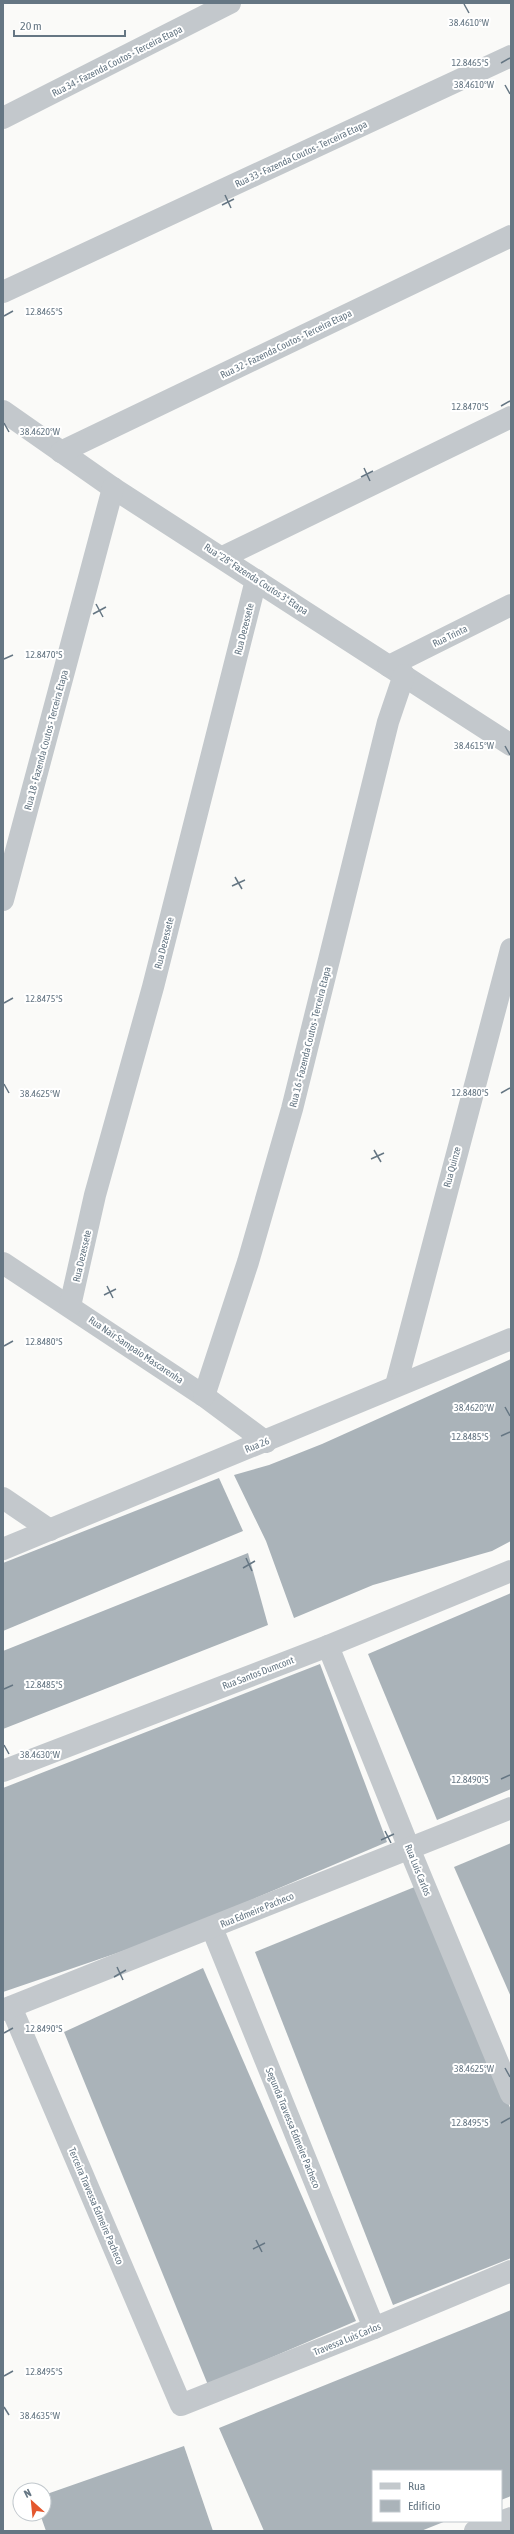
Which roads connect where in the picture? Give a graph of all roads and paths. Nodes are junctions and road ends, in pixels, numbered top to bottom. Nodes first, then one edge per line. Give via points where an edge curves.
1 (230, 3) edge
2 (511, 56) edge
3 (3, 118) edge
4 (511, 236) edge
5 (3, 292) edge
6 (3, 411) edge
7 (511, 417) edge
8 (60, 452) junction
9 (113, 488) junction
10 (223, 557) junction
11 (256, 580) junction
12 (511, 606) edge
13 (396, 671) junction
14 (511, 745) edge
15 (3, 900) edge
16 (511, 949) edge
17 (3, 1263) edge
18 (70, 1306) junction
19 (511, 1339) edge
20 (396, 1385) junction
21 (204, 1396) junction
22 (266, 1442) junction
23 (3, 1498) edge
24 (50, 1530) junction
25 (3, 1549) edge
26 (511, 1571) edge
27 (328, 1646) junction
28 (3, 1771) edge
29 (511, 1808) edge
30 (409, 1848) junction
31 (212, 1928) junction
32 (7, 2009) edge
33 (511, 2094) edge
34 (511, 2271) edge
35 (374, 2328) junction
36 (181, 2405) joint
37 (500, 2522) edge
38 (475, 2531) edge

1 - 3 street, Rua 34 - Fazenda Coutos - Terceira Etapa
2 - 5 street, Rua 33 - Fazenda Coutos - Terceira Etapa
4 - 8 street, Rua 32 - Fazenda Coutos - Terceira Etapa
6 - 8 street, Rua "28" Fazenda Coutos 3ª Etapa
7 - 10 street
8 - 9 street, Rua "28" Fazenda Coutos 3ª Etapa
9 - 10 street, Rua "28" Fazenda Coutos 3ª Etapa
9 - 15 street, Rua 18 - Fazenda Coutos - Terceira Etapa
10 - 11 street, Rua "28" Fazenda Coutos 3ª Etapa
11 - 13 street, Rua "28" Fazenda Coutos 3ª Etapa
11 - 18 street, Rua Dezessete via 153,987 99,1180
12 - 13 street, Rua Trinta
13 - 14 street, Rua "28" Fazenda Coutos 3ª Etapa
13 - 21 street, Rua 16 - Fazenda Coutos - Terceira Etapa via 388,722 292,1109 248,1262
16 - 20 street, Rua Quinze
17 - 18 street, Rua Nair Sampaio Mascarenha
18 - 21 street, Rua Nair Sampaio Mascarenha
19 - 20 street, Rua 26
20 - 22 street, Rua 26
21 - 22 street, Rua Nair Sampaio Mascarenha
22 - 24 street, Rua 26
23 - 24 street
24 - 25 street, Rua 26
26 - 27 street, Rua Santos Dumcont
27 - 28 street, Rua Santos Dumcont
27 - 30 street, Rua Luis Carlos
29 - 30 street, Rua Edmeire Pacheco
30 - 31 street, Rua Edmeire Pacheco
30 - 33 street, Rua Luis Carlos
31 - 32 street, Rua Edmeire Pacheco
31 - 35 street, Segunda Travessa Edmeire Pacheco
32 - 36 street, Terceira Travessa Edmeire Pacheco
34 - 35 street, Travessa Luis Carlos
35 - 36 street, Travessa Luis Carlos
37 - 38 street

